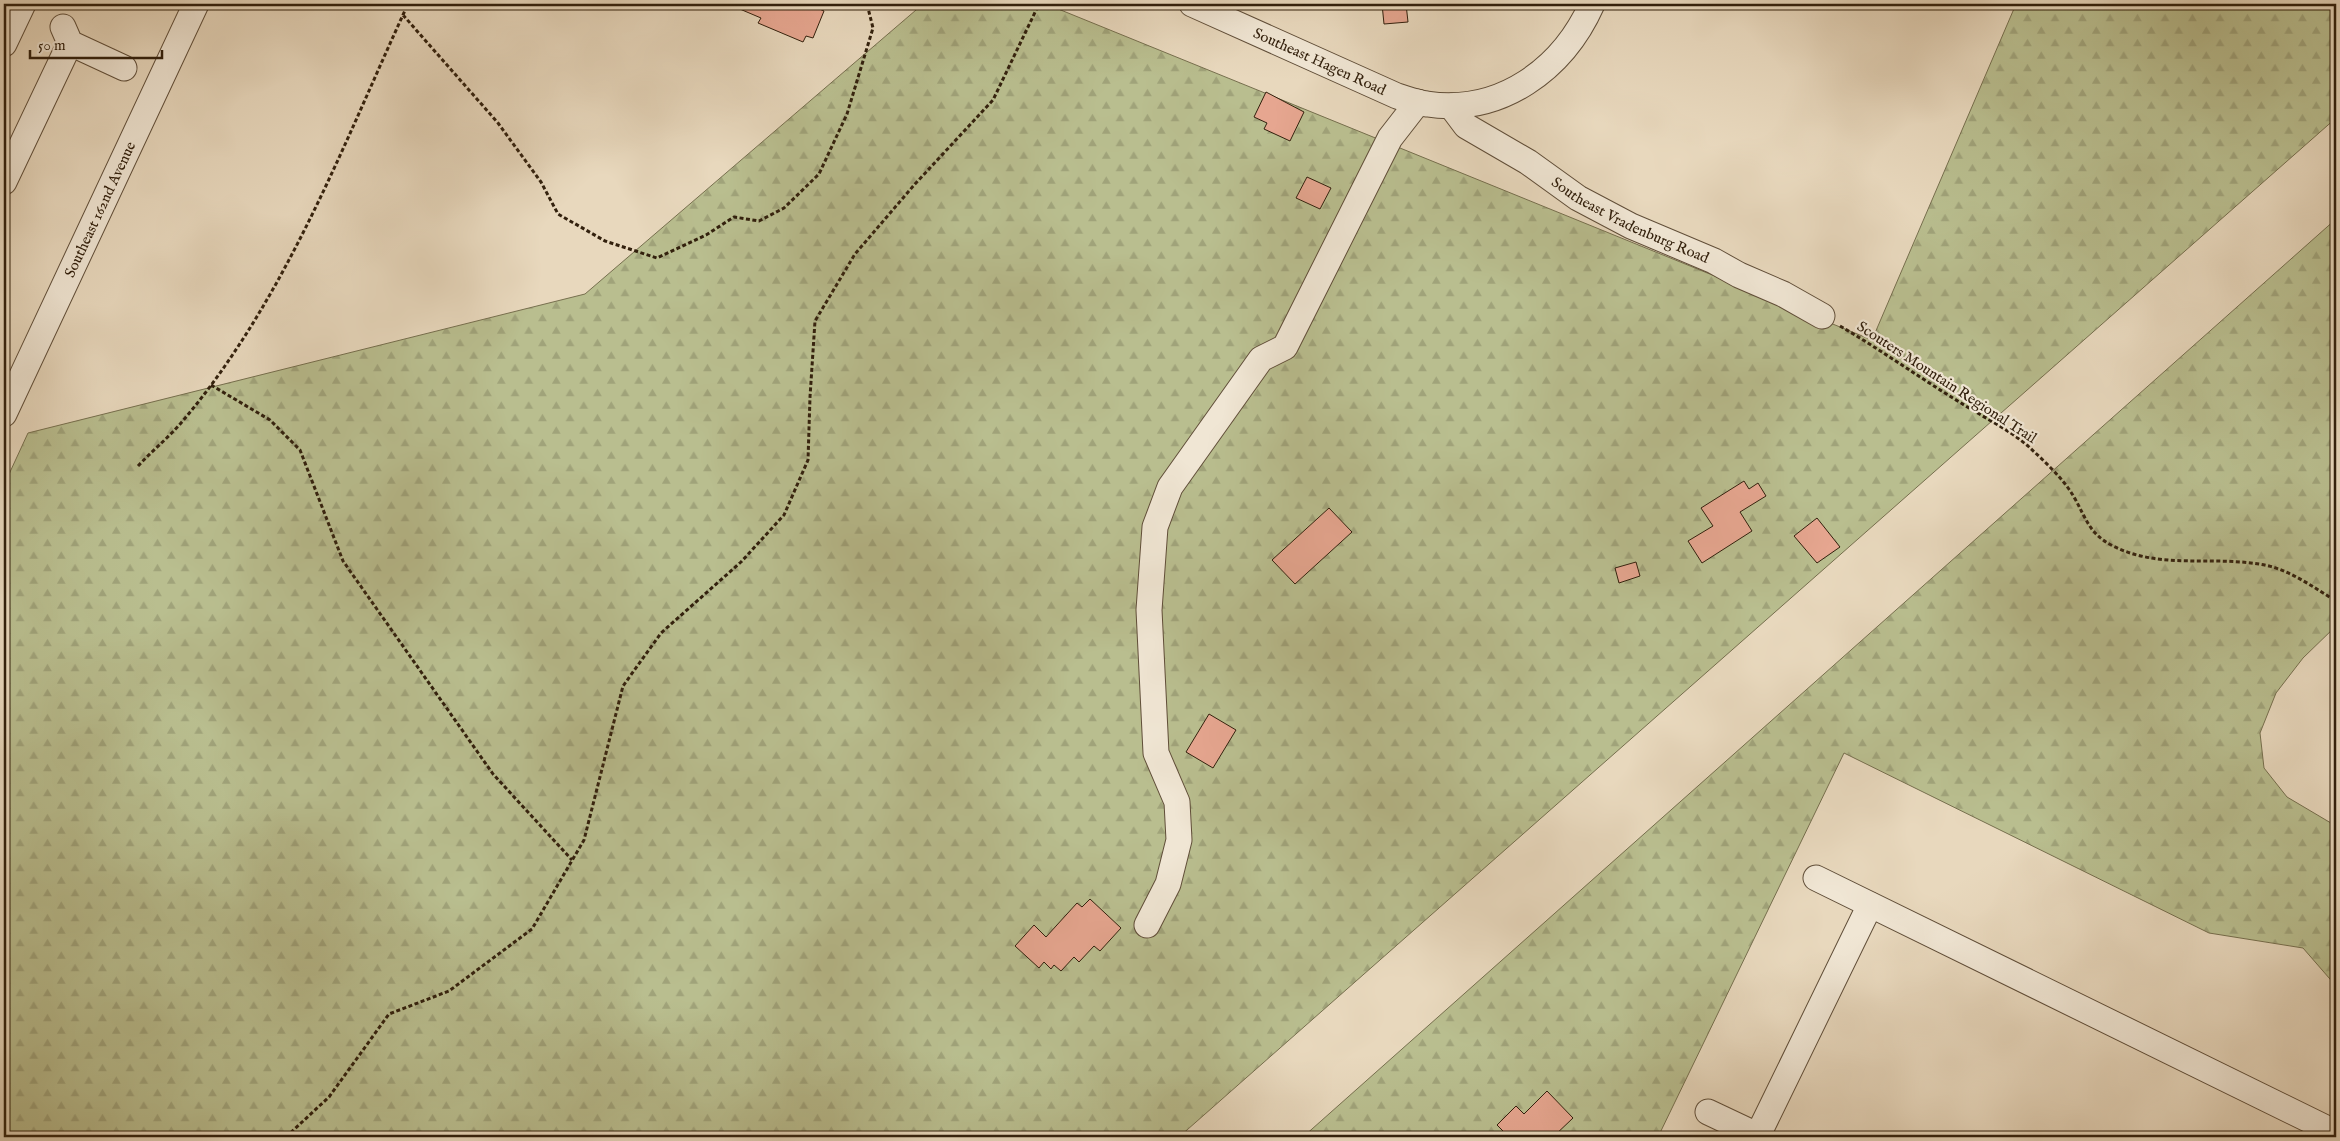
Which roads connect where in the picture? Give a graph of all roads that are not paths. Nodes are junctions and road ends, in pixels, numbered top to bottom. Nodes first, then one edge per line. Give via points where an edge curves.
1 (23, 4) edge
2 (196, 4) edge
3 (1192, 4) edge
4 (1592, 4) edge
5 (4, 44) edge
6 (124, 68) dead end
7 (1418, 102) junction
8 (1451, 106) junction
9 (4, 182) edge
10 (1822, 316) road end
11 (12, 377) edge
12 (4, 414) edge
13 (1816, 878) dead end
14 (1870, 905) junction
15 (1147, 924) dead end
16 (1708, 1112) dead end
17 (2336, 1133) edge
18 (1759, 1136) edge

1 - 5 street
2 - 11 street, Southeast 162nd Avenue
3 - 7 street, Southeast Hagen Road via 1362,82
4 - 8 street via 1567,47 1538,76 1495,98
6 - 9 street via 67,35
7 - 8 street, Southeast Hagen Road
7 - 15 street via 1390,138 1285,347 1261,359 1170,487 1155,527 1150,610 1156,754 1177,802 1180,840 1168,884
8 - 10 street, Southeast Vradenburg Road via 1466,126 1528,162 1578,198 1631,226 1783,294
11 - 12 street, Southeast 162nd Avenue
13 - 14 street
14 - 17 street
14 - 18 street
16 - 18 street

